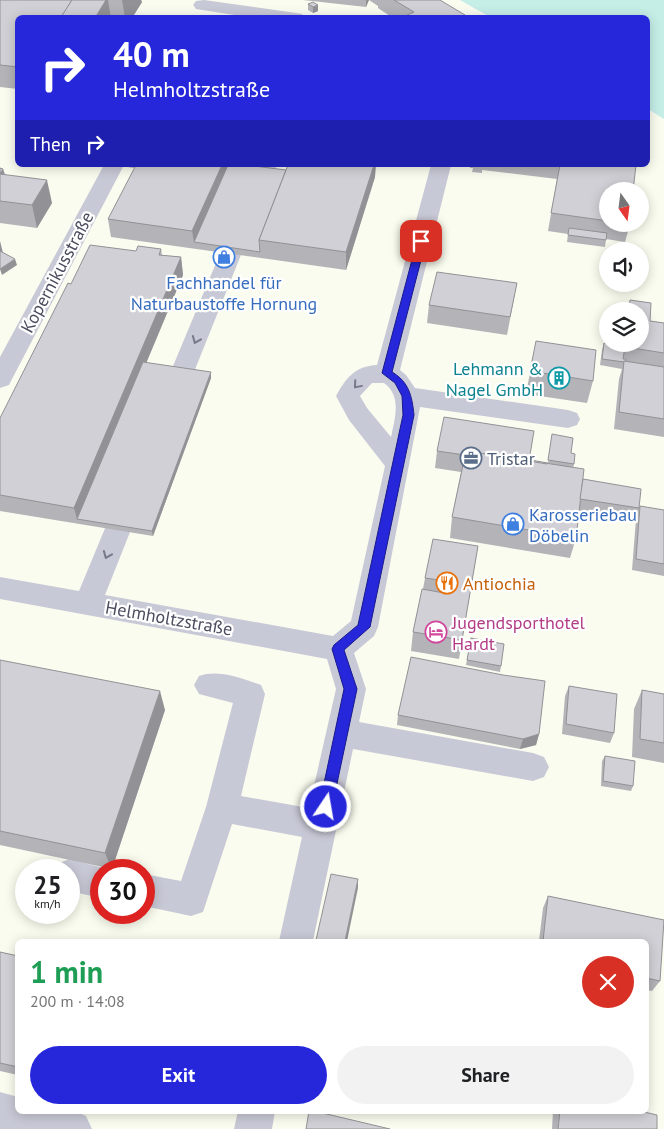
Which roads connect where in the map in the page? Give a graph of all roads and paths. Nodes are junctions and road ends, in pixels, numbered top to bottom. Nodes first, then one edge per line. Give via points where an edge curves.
1 (200, 8) edge
2 (267, 15) edge
3 (113, 167) edge
4 (266, 167) edge
5 (440, 167) edge
6 (387, 373) junction
7 (0, 379) edge
8 (407, 396) junction
9 (163, 419) edge
10 (568, 419) dead end
11 (397, 463) junction
12 (141, 474) edge
13 (0, 588) edge
14 (88, 604) junction
15 (338, 649) junction
16 (208, 684) dead end
17 (342, 733) junction
18 (533, 767) dead end
19 (222, 807) junction
20 (322, 826) junction
21 (155, 892) edge
22 (296, 939) edge
23 (0, 1111) edge
24 (256, 1114) edge
25 (73, 1129) edge
26 (253, 1129) edge

1 - 2 street
3 - 7 street, Kopernikusstraße
4 -> 9 street
5 - 6 street
6 - 8 street via 399,380
6 -> 11 street via 365,375 348,396 358,414
8 - 10 street
8 - 11 street via 408,415
11 - 15 street via 364,627
12 -> 14 street
13 - 14 street, Helmholtzstraße
14 - 15 street, Helmholtzstraße
15 - 17 street via 350,689
16 - 19 street via 250,694
17 - 18 street
17 - 20 street
19 - 20 street
19 - 21 street via 191,900
20 - 22 street
23 - 25 street
24 - 26 street

